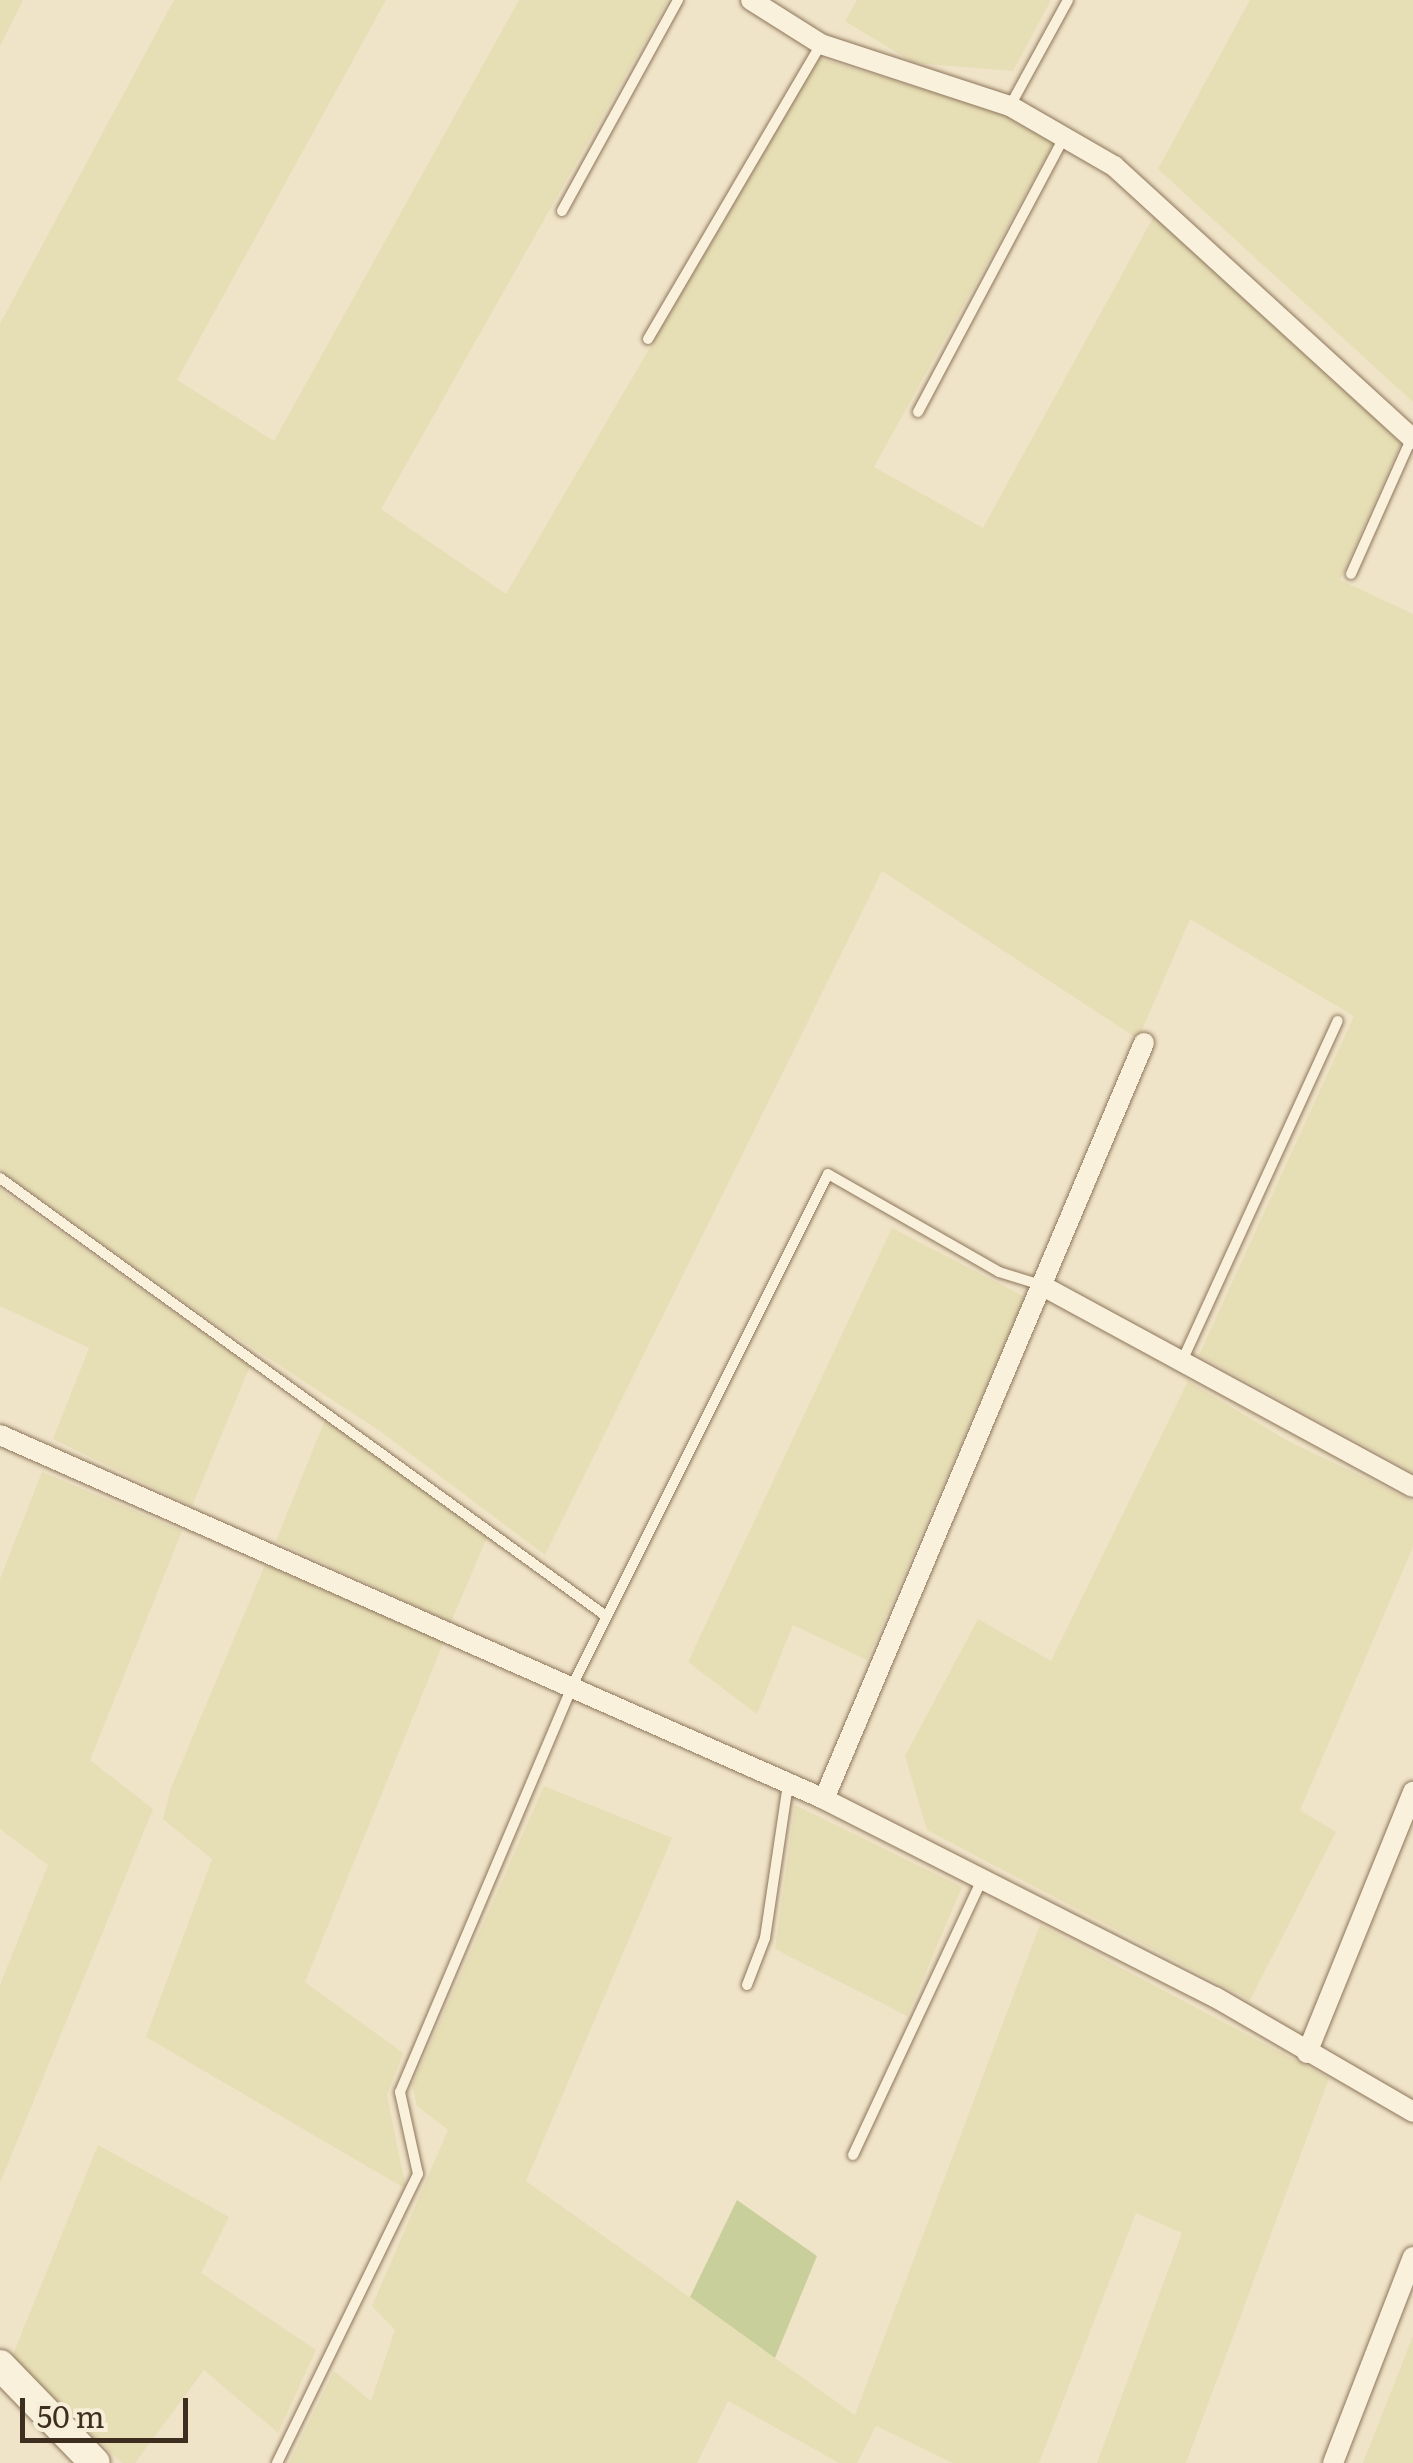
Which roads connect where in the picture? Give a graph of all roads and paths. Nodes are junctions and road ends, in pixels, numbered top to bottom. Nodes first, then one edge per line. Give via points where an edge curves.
1 (678, 0) edge
2 (751, 0) edge
3 (1068, 0) edge
4 (821, 44) junction
5 (1010, 106) junction
6 (1066, 135) junction
7 (562, 211) dead end
8 (648, 339) dead end
9 (918, 412) dead end
10 (1412, 438) edge
11 (1351, 574) dead end
12 (1338, 1021) dead end
13 (1144, 1043) dead end
14 (0, 1178) edge
15 (1041, 1285) junction
16 (1182, 1362) junction
17 (0, 1435) edge
18 (1413, 1487) edge
19 (606, 1616) junction
20 (572, 1686) junction
21 (788, 1783) junction
22 (1413, 1792) edge
23 (824, 1799) junction
24 (982, 1880) junction
25 (747, 1985) dead end
26 (1307, 2053) junction
27 (1413, 2112) edge
28 (853, 2155) dead end
29 (1413, 2257) edge
30 (0, 2365) edge
31 (96, 2463) edge
32 (277, 2463) edge
33 (1333, 2463) edge

1 - 7 lane
2 - 4 street
3 - 5 lane
4 - 5 street
4 - 8 lane
5 - 6 street
6 - 9 lane
6 - 10 street via 1114,166
10 - 11 lane
12 - 16 lane
13 - 15 street
14 - 19 lane
15 - 16 street
15 - 19 lane via 1000,1272 828,1174
15 - 23 street
16 - 18 street
17 - 20 street
19 - 20 lane
20 - 21 street
20 - 32 lane via 400,2092 418,2174
21 - 23 street
21 - 25 lane via 765,1938
22 - 26 street
23 - 24 street
24 - 26 street via 1215,1997
24 - 28 lane
26 - 27 street
29 - 33 street
30 - 31 street

